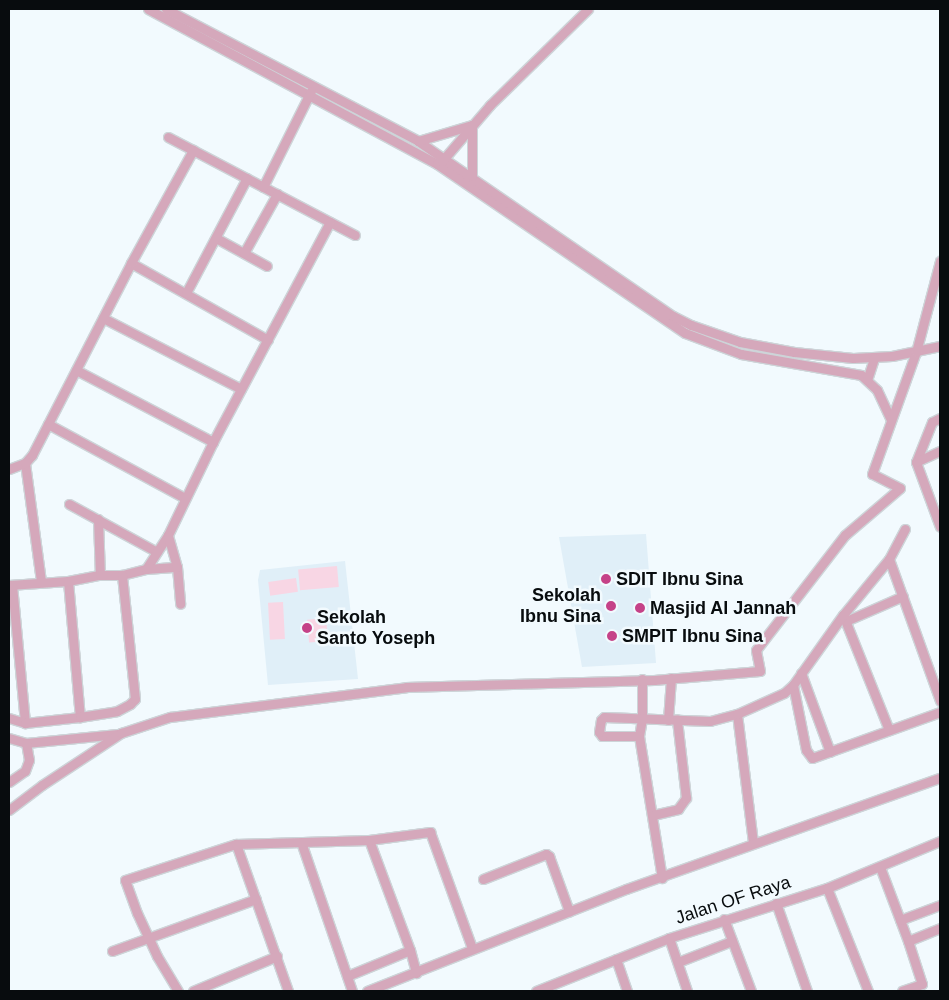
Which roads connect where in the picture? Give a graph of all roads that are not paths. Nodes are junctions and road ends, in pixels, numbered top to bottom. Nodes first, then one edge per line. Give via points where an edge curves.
1 (148, 9) edge
2 (166, 9) edge
3 (588, 9) edge
4 (314, 86) junction
5 (309, 95) junction
6 (472, 125) junction
7 (168, 137) dead end
8 (418, 141) junction
9 (193, 150) junction
10 (442, 162) junction
11 (472, 176) junction
12 (247, 178) junction
13 (264, 187) junction
14 (277, 194) junction
15 (330, 222) junction
16 (355, 235) dead end
17 (216, 238) junction
18 (244, 253) junction
19 (940, 261) edge
20 (131, 262) junction
21 (267, 266) dead end
22 (186, 293) junction
23 (103, 318) junction
24 (268, 340) junction
25 (940, 346) edge
26 (916, 352) junction
27 (874, 358) junction
28 (76, 370) junction
29 (868, 380) junction
30 (241, 389) junction
31 (940, 418) edge
32 (891, 420) junction
33 (48, 424) junction
34 (212, 442) junction
35 (940, 451) edge
36 (916, 462) junction
37 (25, 463) junction
38 (9, 468) edge
39 (185, 498) junction
40 (69, 504) dead end
41 (937, 507) edge
42 (98, 519) junction
43 (940, 527) edge
44 (905, 529) dead end
45 (168, 535) junction
46 (157, 552) junction
47 (889, 559) junction
48 (177, 567) junction
49 (146, 569) junction
50 (100, 575) junction
51 (122, 575) junction
52 (68, 581) junction
53 (41, 582) junction
54 (10, 585) edge
55 (903, 596) junction
56 (180, 604) dead end
57 (844, 618) junction
58 (801, 673) junction
59 (671, 678) junction
60 (642, 679) junction
61 (793, 685) junction
62 (940, 701) edge
63 (940, 712) edge
64 (737, 714) junction
65 (80, 717) junction
66 (9, 718) edge
67 (642, 720) junction
68 (673, 720) junction
69 (25, 723) junction
70 (889, 730) junction
71 (121, 733) junction
72 (639, 736) junction
73 (9, 738) edge
74 (26, 743) junction
75 (830, 752) junction
76 (940, 778) edge
77 (9, 782) edge
78 (9, 810) edge
79 (654, 815) junction
80 (368, 840) junction
81 (940, 841) edge
82 (300, 842) junction
83 (753, 843) junction
84 (236, 844) junction
85 (880, 867) junction
86 (662, 878) junction
87 (483, 880) dead end
88 (827, 888) junction
89 (256, 899) junction
90 (776, 903) junction
91 (940, 905) edge
92 (569, 911) junction
93 (724, 919) junction
94 (900, 920) junction
95 (940, 928) edge
96 (669, 938) junction
97 (149, 939) junction
98 (732, 941) junction
99 (908, 941) junction
100 (472, 948) junction
101 (410, 950) junction
102 (112, 951) dead end
103 (277, 956) junction
104 (616, 959) junction
105 (678, 962) junction
106 (416, 973) junction
107 (347, 976) junction
108 (559, 988) edge
109 (923, 988) edge
110 (178, 991) edge
111 (193, 991) edge
112 (288, 991) edge
113 (352, 991) edge
114 (367, 991) edge
115 (536, 991) edge
116 (627, 991) edge
117 (688, 991) edge
118 (751, 991) edge
119 (807, 991) edge
120 (868, 991) edge
121 (902, 991) edge

1 - 5 street
2 - 4 street
3 - 6 street
4 - 5 street
4 - 8 street
5 - 10 street
5 - 13 street
6 - 8 street
6 - 10 street
6 - 11 street
7 - 9 street
8 - 10 street
9 - 12 street
9 - 20 street
10 - 11 street
10 - 29 street via 685,333 742,354 853,372
11 - 27 street via 673,316 691,325 740,342 794,352
12 - 13 street
12 - 17 street
13 - 14 street
14 - 15 street
14 - 18 street
15 - 16 street
15 - 24 street
17 - 18 street
17 - 22 street
18 - 21 street
19 - 26 street
20 - 22 street
20 - 23 street
22 - 24 street
23 - 28 street
23 - 30 street
24 - 30 street
25 - 26 street
26 - 27 street
26 - 32 street
27 - 29 street
28 - 33 street
28 - 34 street
29 - 32 street via 877,390
30 - 34 street
31 - 36 street via 932,422
32 - 59 street via 872,474 900,488 846,535 756,650 760,671
33 - 37 street
33 - 39 street
34 - 39 street
35 - 36 street
36 - 41 street
37 - 38 street
37 - 53 street
39 - 45 street
40 - 42 street
41 - 43 street
42 - 46 street
42 - 50 street
44 - 47 street
45 - 46 street
45 - 48 street
46 - 49 street
47 - 55 street
47 - 57 street
48 - 49 street
48 - 56 street
49 - 51 street
50 - 51 street
50 - 52 street
51 - 65 street via 135,699 117,711
52 - 53 street
52 - 65 street
53 - 54 street
54 - 69 street
55 - 57 street
55 - 62 street
57 - 58 street
57 - 70 street
58 - 61 street
58 - 75 street
59 - 60 street
59 - 68 street
60 - 67 street
60 - 71 street via 406,688 170,717
61 - 64 street via 765,703
61 - 75 street via 807,755 818,758
63 - 70 street
64 - 68 street via 710,721
64 - 83 street
65 - 69 street
66 - 69 street
67 - 68 street
67 - 72 street
67 - 72 street via 604,717 601,720 602,736
68 - 79 street via 686,798 678,809
70 - 75 street
71 - 74 street
71 - 78 street
72 - 79 street
73 - 74 street
74 - 77 street via 29,760 25,771
76 - 83 street
79 - 86 street
80 - 82 street
80 - 100 street via 430,832
80 - 101 street
81 - 85 street, Jalan OF Raya
82 - 84 street
82 - 107 street
83 - 86 street
84 - 89 street
84 - 97 street via 124,880
85 - 88 street, Jalan OF Raya
85 - 94 street
86 - 92 street
87 - 92 street via 546,854
88 - 90 street, Jalan OF Raya
88 - 120 street
89 - 97 street
89 - 103 street
90 - 93 street, Jalan OF Raya
90 - 119 street
91 - 94 street
92 - 100 street
93 - 96 street, Jalan OF Raya
93 - 98 street
94 - 99 street
95 - 99 street
96 - 104 street, Jalan OF Raya
96 - 105 street
97 - 102 street
97 - 110 street
98 - 105 street
98 - 118 street
99 - 109 street
100 - 106 street
101 - 106 street
101 - 107 street
103 - 111 street
103 - 112 street
104 - 108 street, Jalan OF Raya
104 - 116 street
105 - 117 street
106 - 114 street
107 - 113 street
108 - 115 street, Jalan OF Raya
109 - 121 street

